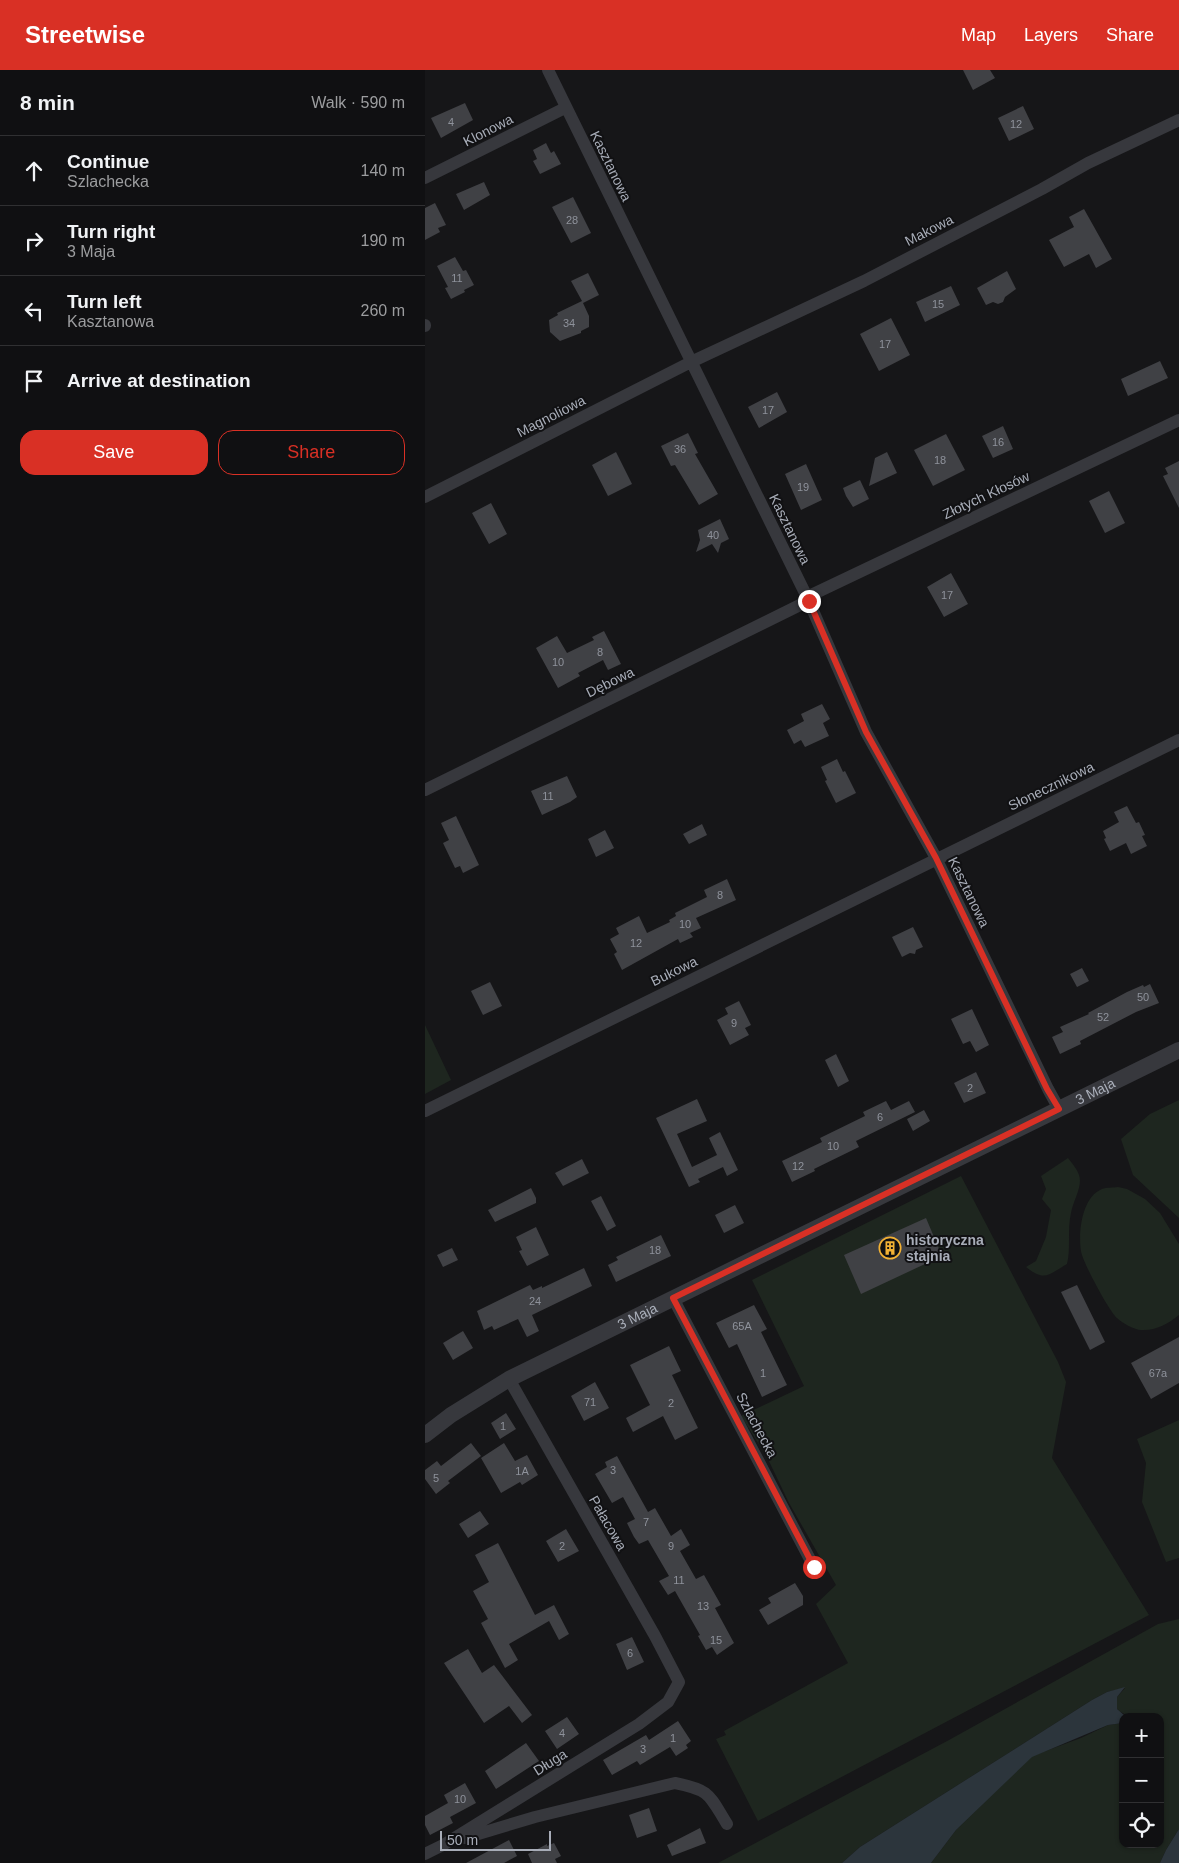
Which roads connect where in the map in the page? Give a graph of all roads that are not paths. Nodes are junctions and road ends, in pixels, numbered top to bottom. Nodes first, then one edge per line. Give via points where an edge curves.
1 (548, 70) edge
2 (565, 108) junction
3 (1179, 120) edge
4 (425, 178) edge
5 (691, 362) junction
6 (1179, 420) edge
7 (425, 497) edge
8 (808, 599) junction
9 (1179, 740) edge
10 (425, 790) edge
11 (936, 858) junction
12 (1179, 1050) edge
13 (1059, 1109) junction
14 (425, 1111) edge
15 (673, 1298) junction
16 (509, 1379) junction
17 (425, 1435) edge
18 (814, 1567) dead end
19 (679, 1682) joint
20 (727, 1824) dead end
21 (443, 1846) junction
22 (425, 1854) edge

1 - 2 street, Kasztanowa
2 - 4 street, Klonowa
2 - 5 street, Kasztanowa
3 - 5 street, Makowa via 1088,163 863,281
5 - 7 street, Magnoliowa
5 - 8 street, Kasztanowa
6 - 8 street, Złotych Kłosów
8 - 10 street, Dębowa
8 - 11 street, Kasztanowa via 866,732
9 - 11 street, Słonecznikowa
11 - 13 street, Kasztanowa
11 - 14 street, Bukowa
12 - 13 street, 3 Maja
13 - 15 street, 3 Maja
15 - 16 street, 3 Maja
15 - 18 street, Szlachecka
16 - 17 street, 3 Maja
16 - 19 street, Pałacowa
19 - 21 street, Długa via 668,1702 639,1724
20 - 21 street via 709,1795 697,1787 675,1784 535,1817
21 - 22 street, Długa

